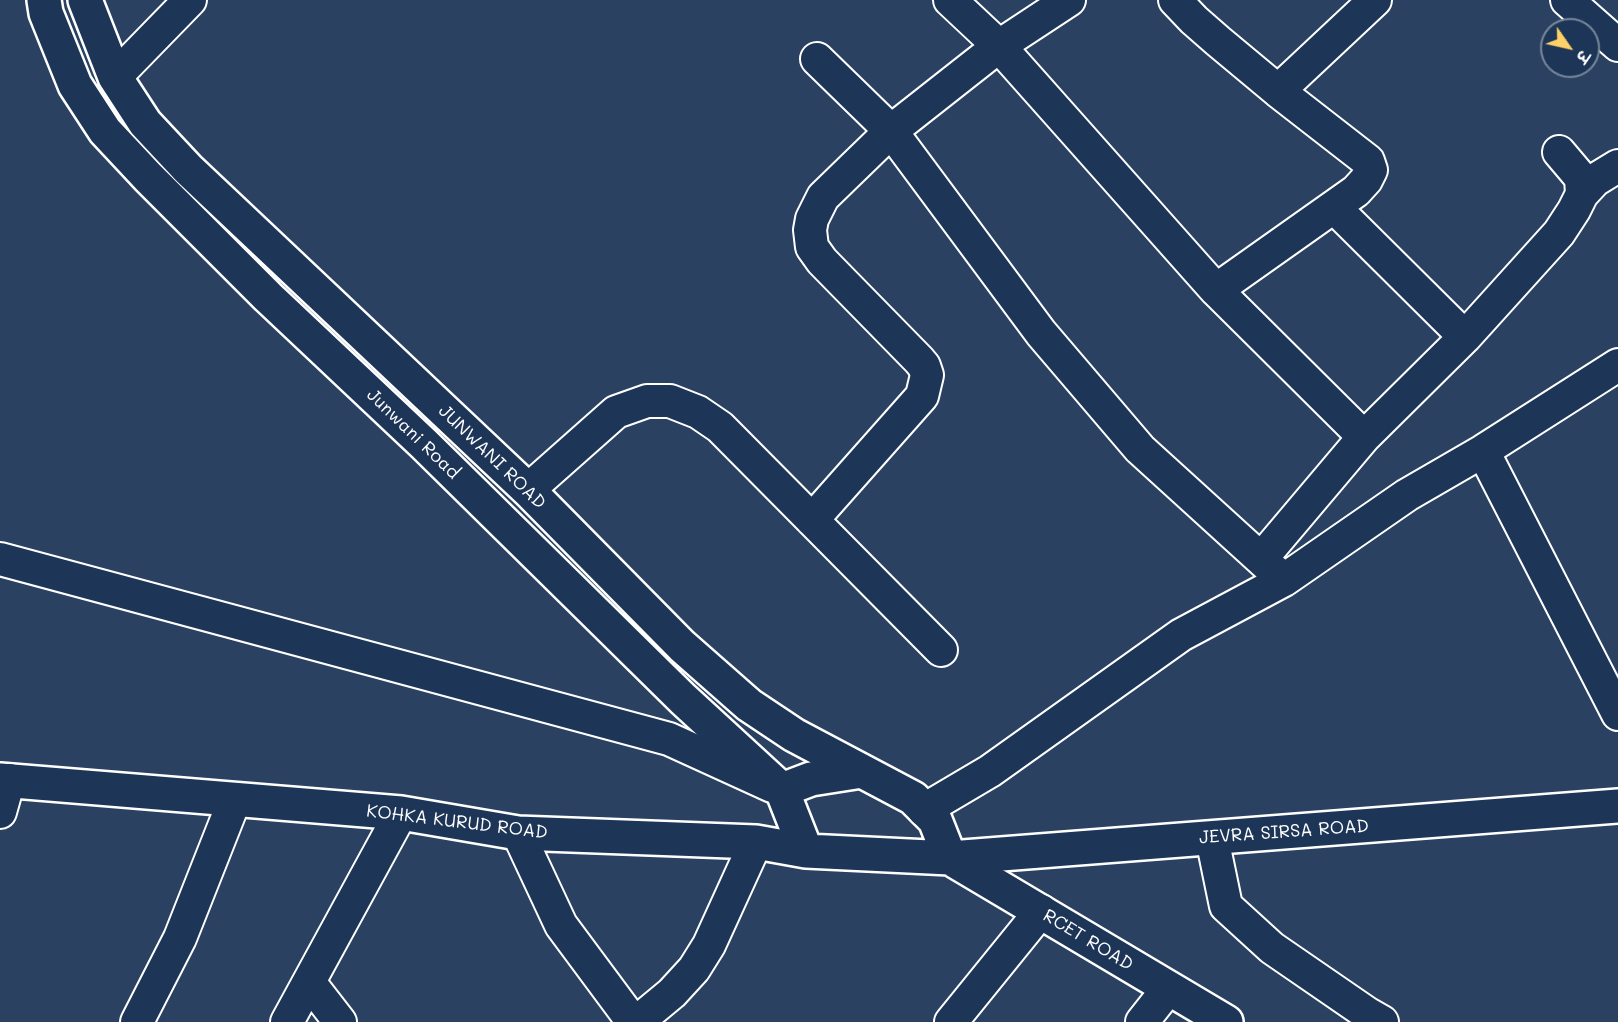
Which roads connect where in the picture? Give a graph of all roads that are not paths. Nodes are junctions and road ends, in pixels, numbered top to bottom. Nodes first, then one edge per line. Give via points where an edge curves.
1 (44, 0) edge
2 (85, 0) edge
3 (190, 0) edge
4 (951, 0) edge
5 (1068, 0) edge
6 (1176, 0) edge
7 (1375, 0) edge
8 (1567, 0) edge
9 (1618, 45) edge
10 (999, 46) junction
11 (817, 59) dead end
12 (116, 77) junction
13 (1278, 91) junction
14 (891, 131) junction
15 (1559, 152) dead end
16 (1618, 166) edge
17 (1582, 194) junction
18 (1335, 208) junction
19 (1216, 290) junction
20 (1465, 337) junction
21 (1614, 377) edge
22 (1364, 437) junction
23 (1484, 451) junction
24 (528, 490) junction
25 (812, 520) junction
26 (0, 559) edge
27 (1261, 559) junction
28 (1284, 580) junction
29 (941, 650) dead end
30 (1618, 714) edge
31 (862, 771) junction
32 (5, 780) edge
33 (782, 790) junction
34 (235, 799) junction
35 (1618, 806) edge
36 (924, 810) junction
37 (0, 812) edge
38 (401, 813) junction
39 (518, 833) junction
40 (1212, 838) junction
41 (756, 842) junction
42 (806, 851) junction
43 (950, 858) junction
44 (1041, 911) junction
45 (309, 982) junction
46 (1168, 989) junction
47 (137, 1022) edge
48 (287, 1022) edge
49 (340, 1022) edge
50 (635, 1022) edge
51 (951, 1022) edge
52 (1142, 1022) edge
53 (1226, 1022) edge
54 (1382, 1022) edge

1 - 33 main road, Junwani Road via 75,85 105,131 268,297
2 - 12 main road, JUNWANI ROAD
3 - 12 street
4 - 10 street
5 - 10 street
6 - 13 street
7 - 13 street
8 - 9 street
10 - 14 street
10 - 19 street
11 - 14 street
12 - 24 main road, JUNWANI ROAD via 145,123 189,169
13 - 18 street via 1368,161 1371,170 1366,180
14 - 25 street via 823,197 812,219 812,247 924,366 926,386 922,396
14 - 27 street via 1041,333 1140,449
15 - 17 street via 1581,178
16 - 17 street via 1595,180
17 - 20 street via 1559,232
18 - 19 street
18 - 20 street
19 - 22 street
20 - 22 street
21 - 23 street
22 - 27 street
23 - 28 street via 1407,495
23 - 30 street
24 - 25 street via 615,412 648,401 670,401 698,412 720,427
24 - 31 main road, JUNWANI ROAD via 682,646 749,705 794,735
25 - 29 street
26 - 33 street via 669,739
27 - 28 street
28 - 36 street via 1181,635 990,771
31 - 33 main road via 811,779
31 - 36 main road, JUNWANI ROAD via 913,798
32 - 34 main road, KOHKA KURUD ROAD
32 - 37 street
33 - 42 main road, Junwani Road
34 - 38 main road, KOHKA KURUD ROAD
34 - 47 street via 180,938
35 - 40 main road, JEVRA SIRSA ROAD
36 - 43 main road, JUNWANI ROAD via 935,820
38 - 39 main road, KOHKA KURUD ROAD
38 - 45 street
39 - 41 main road, KOHKA KURUD ROAD
39 - 50 street via 561,925
40 - 43 main road, JEVRA SIRSA ROAD
40 - 54 street via 1226,906 1272,948
41 - 42 main road, KOHKA KURUD ROAD
41 - 50 street via 694,969 672,993
42 - 43 main road, KOHKA KURUD ROAD
43 - 44 main road, RCET ROAD
44 - 46 main road, RCET ROAD
44 - 51 street
45 - 48 street
45 - 49 street
46 - 52 street
46 - 53 main road, RCET ROAD

